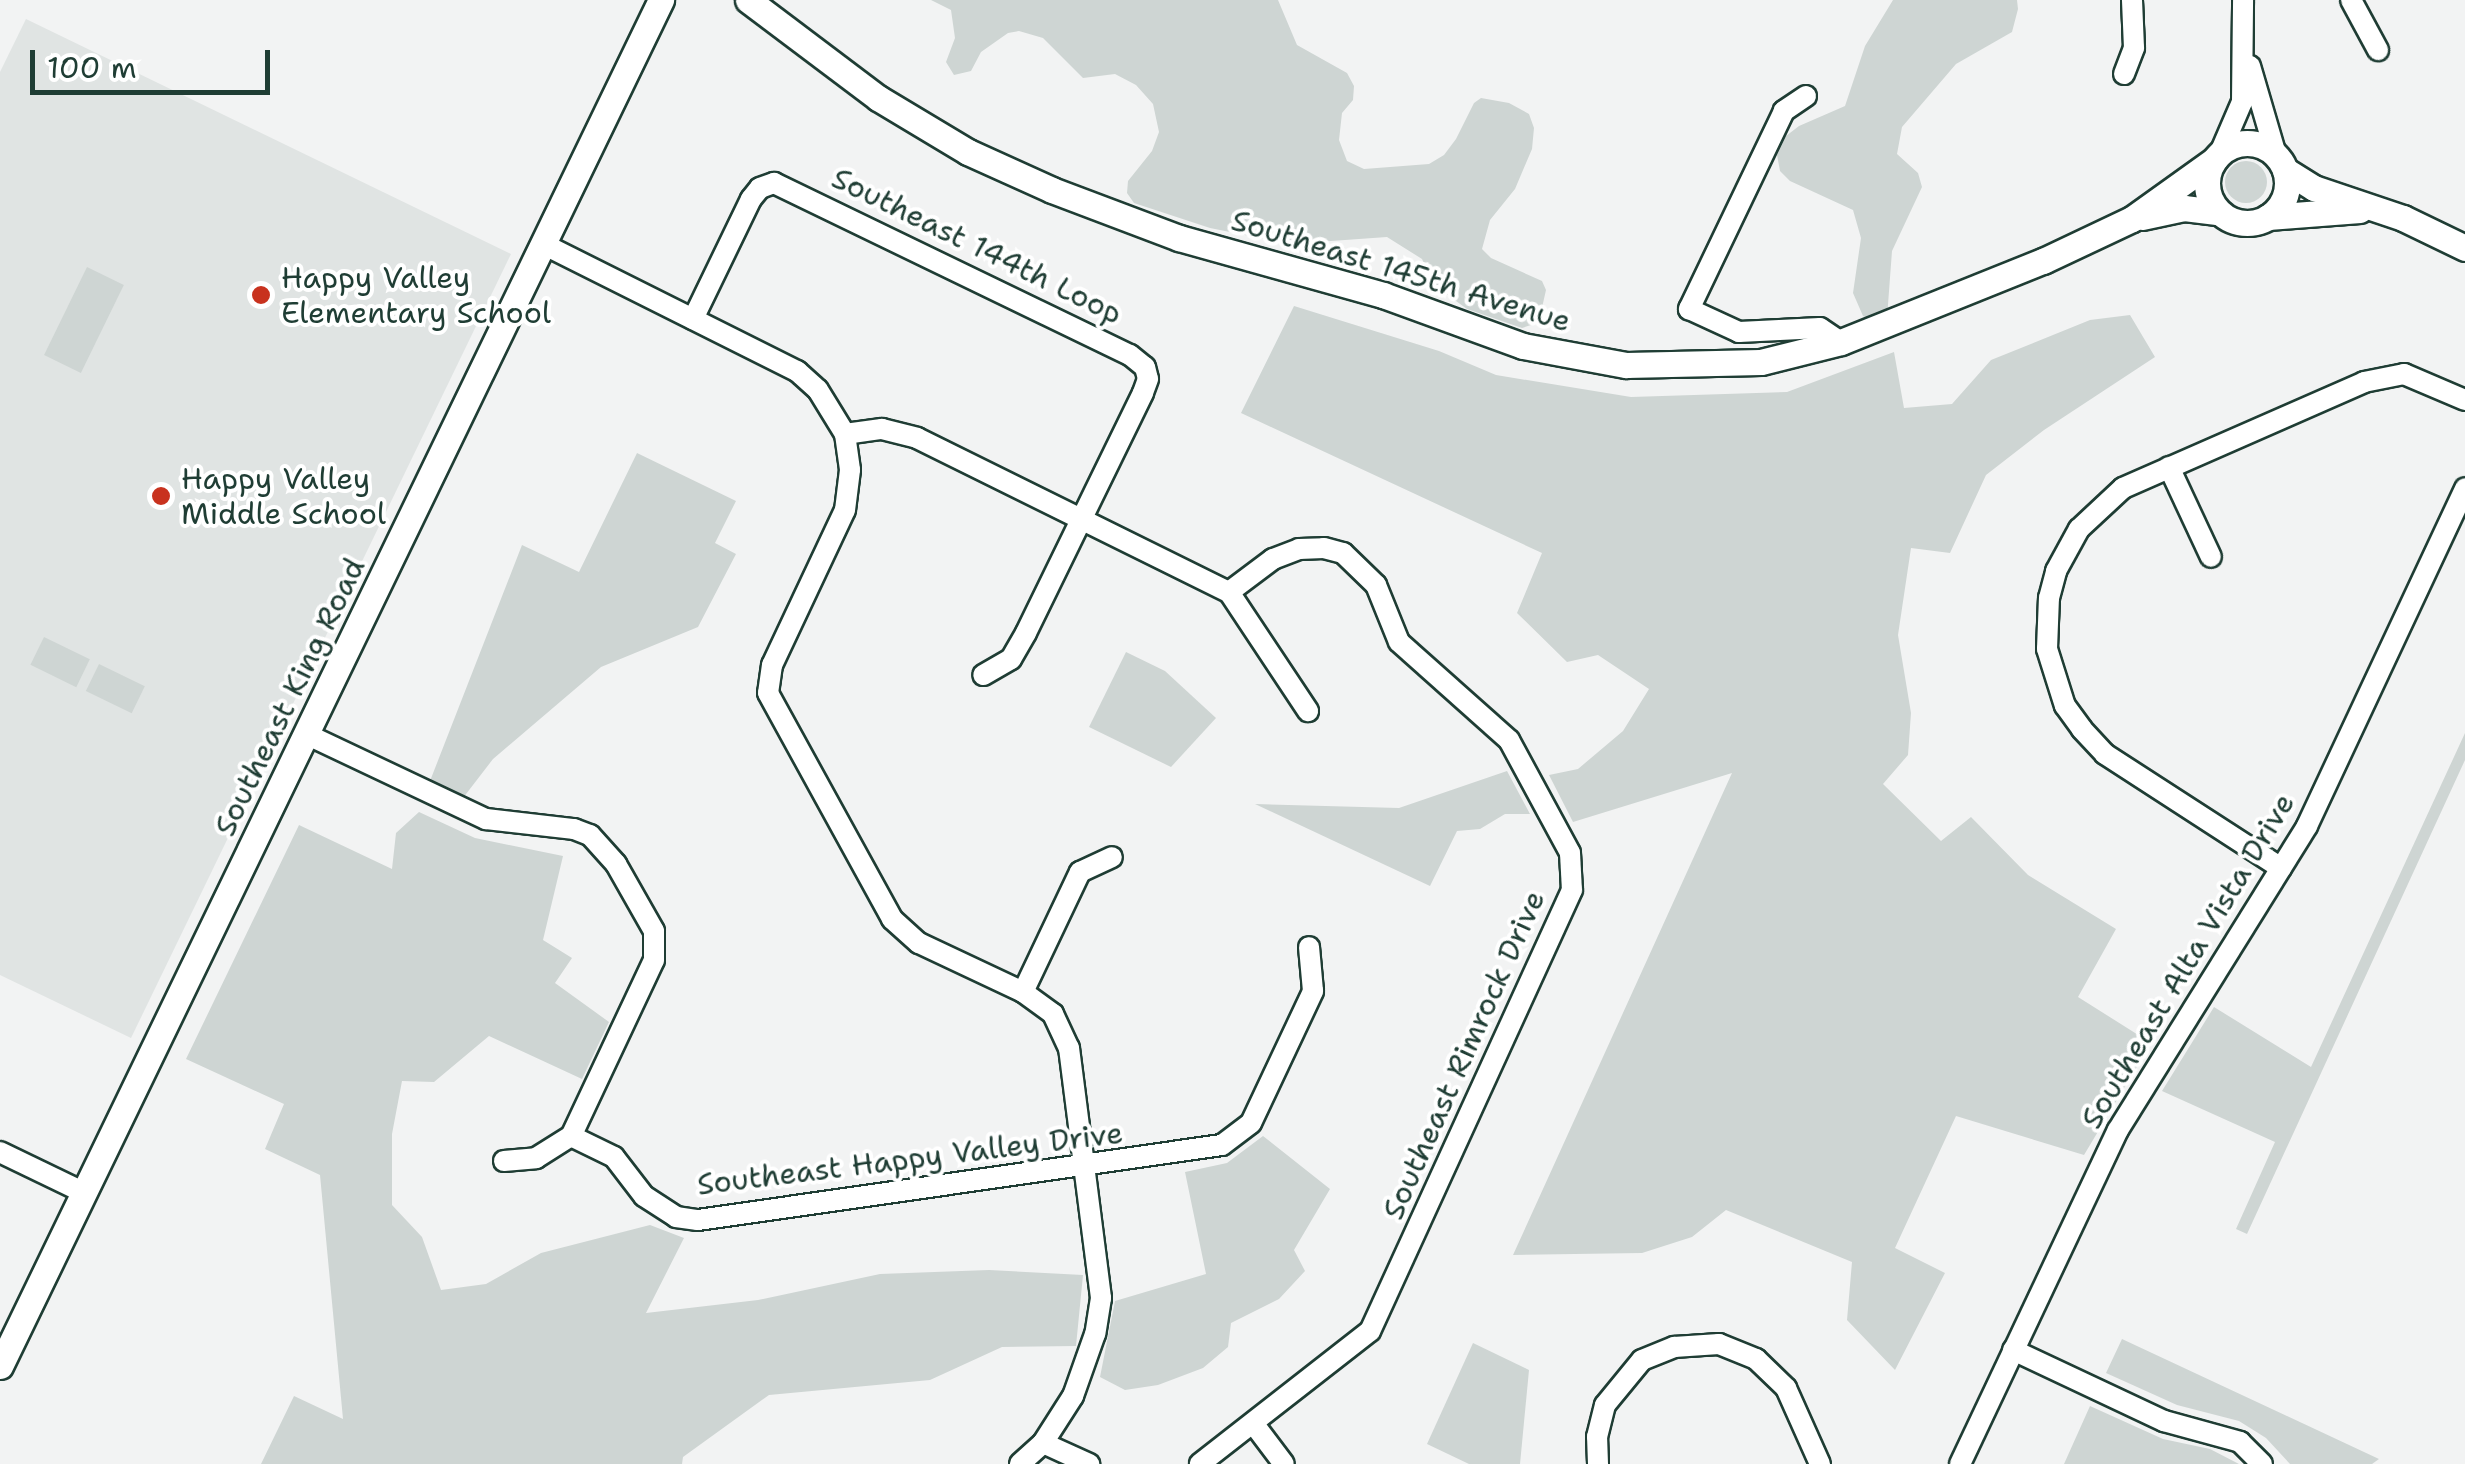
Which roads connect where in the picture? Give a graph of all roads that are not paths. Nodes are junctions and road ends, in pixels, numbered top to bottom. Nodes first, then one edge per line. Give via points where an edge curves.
1 (661, 0) edge
2 (748, 0) edge
3 (2132, 0) edge
4 (2243, 0) edge
5 (2351, 0) edge
6 (2378, 50) dead end
7 (2246, 53) junction
8 (2124, 74) dead end
9 (1806, 96) dead end
10 (2217, 156) junction
11 (2281, 162) junction
12 (2370, 209) junction
13 (2219, 212) junction
14 (2268, 217) junction
15 (2132, 218) junction
16 (545, 245) junction
17 (2465, 248) edge
18 (693, 319) junction
19 (1841, 342) junction
20 (2465, 400) edge
21 (845, 434) junction
22 (2169, 467) junction
23 (2465, 488) edge
24 (1082, 520) junction
25 (2211, 557) dead end
26 (1229, 592) junction
27 (983, 675) dead end
28 (1308, 711) dead end
29 (308, 735) junction
30 (1112, 857) dead end
31 (2282, 868) junction
32 (1308, 948) dead end
33 (1023, 992) junction
34 (572, 1136) junction
35 (0, 1152) edge
36 (504, 1161) dead end
37 (1086, 1166) junction
38 (86, 1192) junction
39 (2013, 1350) junction
40 (0, 1366) edge
41 (1253, 1424) junction
42 (1044, 1443) junction
43 (1020, 1464) edge
44 (1089, 1464) edge
45 (1200, 1464) edge
46 (1284, 1464) edge
47 (1598, 1464) edge
48 (1820, 1464) edge
49 (1960, 1464) edge
50 (2262, 1464) edge

1 - 16 main road, Southeast King Road
2 - 19 main road, Southeast 145th Avenue via 878,98 1012,173 1179,238 1372,292 1523,346 1589,361 1656,366 1762,362
3 - 8 street via 2134,48
4 - 7 street
5 - 6 street
7 - 10 street via 2240,112
7 - 11 street
9 - 19 street via 1784,111 1689,309 1739,332 1820,328
10 - 11 main road, Southeast 145th Avenue via 2245,142 2265,146
10 - 13 main road via 2207,186
10 - 15 main road, Southeast 145th Avenue
11 - 12 main road via 2314,188
11 - 14 main road via 2285,196
12 - 14 main road, Southeast 145th Avenue
12 - 17 main road
13 - 14 main road, Southeast 145th Avenue via 2239,222
13 - 15 main road, Southeast 145th Avenue via 2184,208
15 - 19 main road, Southeast 145th Avenue
16 - 18 street
16 - 29 main road, Southeast King Road
18 - 21 street via 798,372 818,390
18 - 24 street, Southeast 144th Loop via 751,199 774,183 1130,354 1148,379
20 - 22 street via 2423,380 2385,375
21 - 24 street via 882,429 918,438
21 - 33 street via 845,510 772,665 771,702 892,918 920,943
22 - 25 street
22 - 31 street via 2122,488 2091,514 2071,543 2049,598 2054,678 2065,706 2105,754
23 - 31 street, Southeast Alta Vista Drive via 2332,777
24 - 26 street
24 - 27 street via 1011,659
26 - 28 street
26 - 41 street, Southeast Rimrock Drive via 1273,559 1299,549 1343,553 1363,568 1398,642 1509,740 1554,819 1573,872 1572,890 1379,1316 1346,1354
29 - 34 street via 486,820 590,835 626,878 654,932 654,960
29 - 38 main road, Southeast King Road
30 - 33 street via 1080,872
31 - 39 street, Southeast Alta Vista Drive via 2118,1130
32 - 37 street, Southeast Happy Valley Drive via 1312,991 1261,1105 1239,1134 1203,1150
33 - 37 street via 1063,1028
34 - 36 street via 536,1158
34 - 37 street, Southeast Happy Valley Drive via 614,1157 660,1209 698,1220
35 - 38 street
37 - 42 street via 1101,1298 1074,1396
38 - 40 main road, Southeast King Road
39 - 49 street, Southeast Alta Vista Drive
39 - 50 street via 2164,1421 2240,1442
41 - 45 street, Southeast Rimrock Drive
41 - 46 street
42 - 43 street
42 - 44 street
47 - 48 street via 1596,1437 1605,1405 1642,1360 1674,1347 1719,1344 1756,1358 1786,1388

